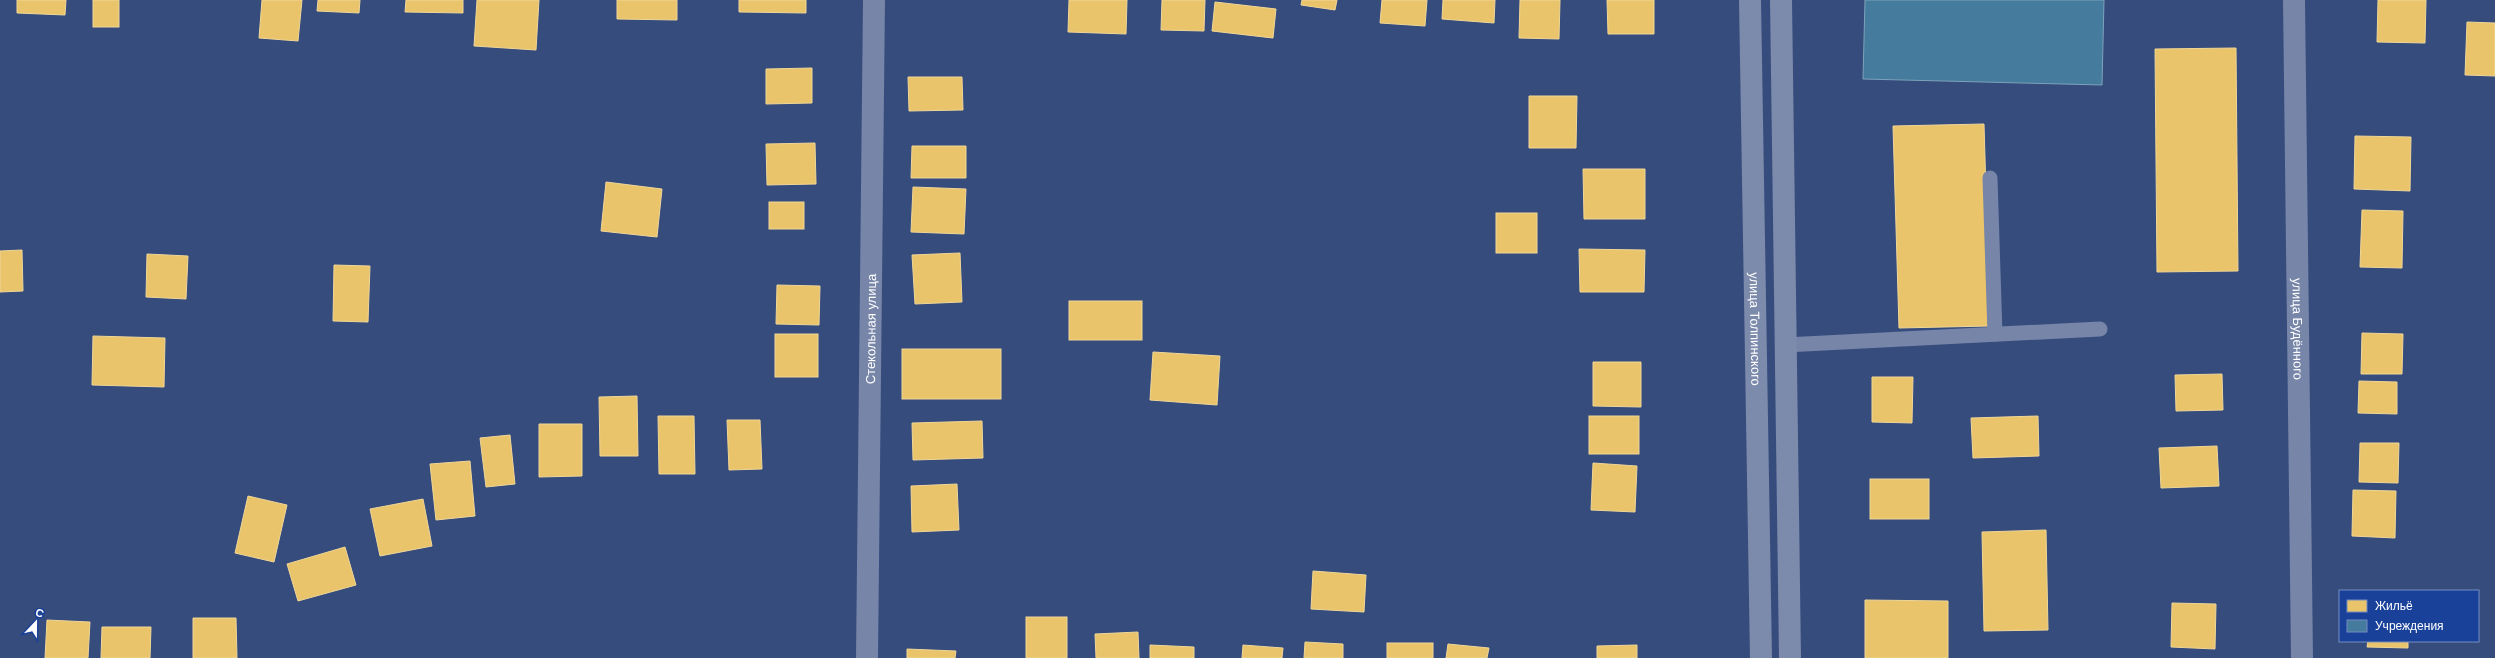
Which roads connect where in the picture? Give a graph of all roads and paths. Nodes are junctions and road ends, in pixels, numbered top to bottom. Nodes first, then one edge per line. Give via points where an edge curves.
1 (874, 0) edge
2 (1750, 0) edge
3 (1781, 0) edge
4 (2294, 0) edge
5 (1990, 178) dead end
6 (2100, 329) dead end
7 (1995, 334) junction
8 (1785, 345) junction
9 (867, 658) edge
10 (1761, 658) edge
11 (1790, 658) edge
12 (2302, 658) edge

1 - 9 street, Стекольная улица
2 - 10 main road, улица Толпинского
3 - 8 main road
4 - 12 street, улица Будённого
5 - 7 lane
6 - 7 lane
7 - 8 lane
8 - 11 main road

